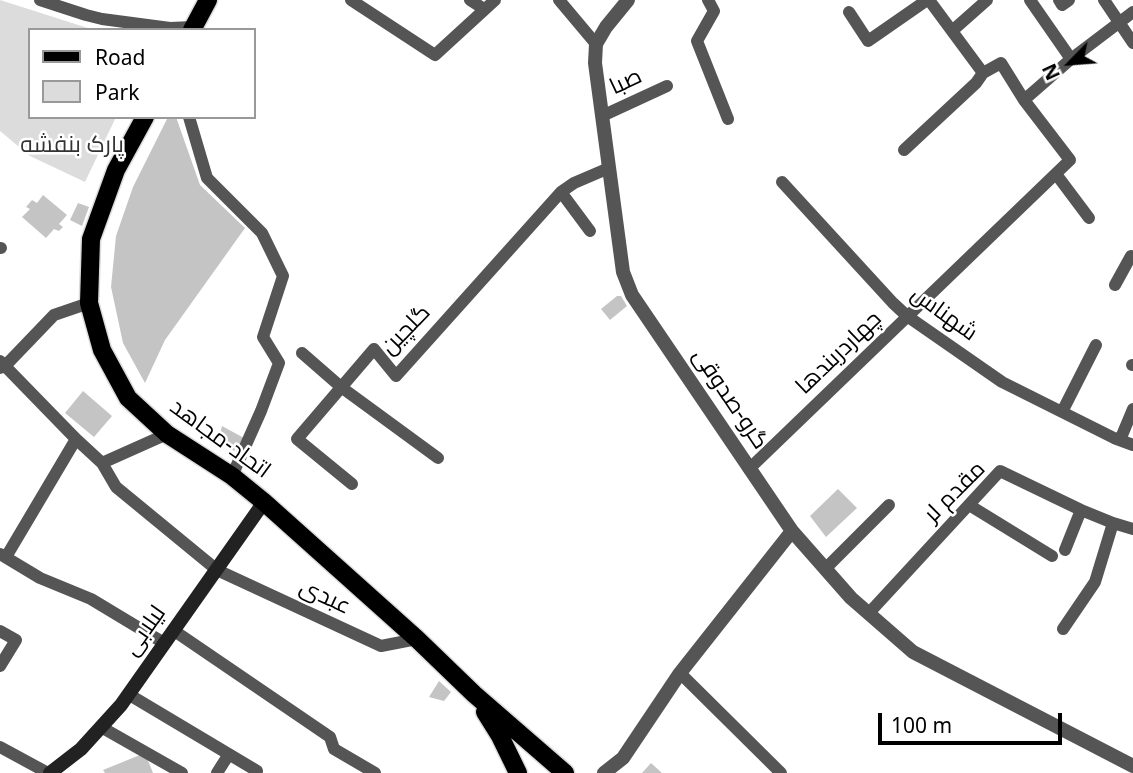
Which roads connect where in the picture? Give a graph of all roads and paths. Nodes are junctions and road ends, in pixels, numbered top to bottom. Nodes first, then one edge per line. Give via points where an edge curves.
1 (40, 0) edge
2 (208, 0) edge
3 (351, 0) edge
4 (470, 0) edge
5 (495, 0) edge
6 (559, 0) edge
7 (628, 0) edge
8 (708, 0) edge
9 (928, 0) edge
10 (987, 0) edge
11 (1030, 0) edge
12 (1059, 0) edge
13 (1069, 0) edge
14 (1104, 0) edge
15 (484, 9) junction
16 (849, 12) dead end
17 (1133, 12) edge
18 (102, 19) junction
19 (1119, 22) junction
20 (122, 28) edge
21 (193, 28) edge
22 (952, 32) junction
23 (1133, 43) edge
24 (596, 44) junction
25 (1071, 59) junction
26 (983, 73) junction
27 (667, 86) dead end
28 (1024, 100) junction
29 (603, 116) junction
30 (144, 119) edge
31 (190, 119) edge
32 (728, 119) dead end
33 (904, 150) dead end
34 (609, 168) junction
35 (1052, 177) junction
36 (782, 181) dead end
37 (561, 192) junction
38 (1089, 218) dead end
39 (590, 230) dead end
40 (1132, 255) edge
41 (1115, 285) dead end
42 (89, 303) junction
43 (907, 316) junction
44 (1096, 345) dead end
45 (302, 353) dead end
46 (2, 365) edge
47 (341, 387) junction
48 (1133, 410) edge
49 (1062, 412) junction
50 (167, 434) junction
51 (76, 439) junction
52 (1117, 439) junction
53 (1133, 445) edge
54 (438, 458) dead end
55 (102, 463) junction
56 (749, 469) junction
57 (232, 476) junction
58 (352, 484) dead end
59 (264, 502) junction
60 (889, 505) dead end
61 (969, 505) junction
62 (1081, 510) junction
63 (1113, 523) junction
64 (1133, 529) edge
65 (792, 531) junction
66 (1065, 550) dead end
67 (1, 555) edge
68 (1052, 556) dead end
69 (825, 569) junction
70 (217, 570) junction
71 (869, 613) junction
72 (1063, 629) dead end
73 (173, 630) junction
74 (0, 631) edge
75 (417, 639) junction
76 (164, 643) junction
77 (0, 666) edge
78 (680, 673) junction
79 (128, 694) junction
80 (474, 694) junction
81 (101, 727) junction
82 (0, 747) edge
83 (229, 754) junction
84 (1133, 766) edge
85 (257, 771) dead end
86 (49, 773) edge
87 (182, 773) edge
88 (217, 773) edge
89 (375, 773) edge
90 (518, 773) edge
91 (564, 773) edge
92 (604, 773) edge
93 (781, 773) edge

1 - 18 street
2 - 21 main road
3 - 15 street via 435,55
4 - 15 street
5 - 15 street
6 - 24 street
7 - 24 street
8 - 32 street via 714,11 697,41
9 - 16 street via 868,41
9 - 22 street
10 - 22 street
11 - 25 street
12 - 13 street via 1062,5
14 - 19 street
17 - 19 street
18 - 20 street
18 - 21 street
19 - 23 street
19 - 25 street
22 - 26 street
24 - 29 street, گرو-صدوقی
25 - 28 street
26 - 28 street via 1001,63
26 - 33 street
27 - 29 street, صبا
28 - 35 street via 1070,160
29 - 34 street, گرو-صدوقی
30 - 42 main road, اتحاد-مجاهد via 116,170 91,239
31 - 57 street via 207,177 262,233 283,276 263,337 278,363
34 - 37 street, گلچین
34 - 56 street, گرو-صدوقی via 623,272 632,295
35 - 38 street
35 - 43 street, چهاردربندها
36 - 43 street, شهناس
37 - 39 street
37 - 47 street, گلچین via 396,376 374,349
40 - 41 street
42 - 46 street via 54,316
42 - 50 main road, اتحاد-مجاهد via 102,350 128,398
43 - 49 street, شهناس via 1002,382
43 - 56 street, چهاردربندها
44 - 49 street
45 - 47 street
46 - 51 street, عبدی
47 - 54 street
47 - 58 street, گلچین via 297,439
48 - 52 street
49 - 52 street, شهناس
50 - 55 street
50 - 57 main road, اتحاد-مجاهد
51 - 55 street, عبدی
51 - 67 street
52 - 53 street, شهناس
55 - 70 street, عبدی via 116,487
56 - 65 street, گرو-صدوقی
57 - 59 main road, اتحاد-مجاهد
59 - 70 main road, لیلابی
59 - 75 main road, اتحاد-مجاهد
60 - 69 street
61 - 62 street, مقدم لر via 1000,471
61 - 68 street
61 - 71 street, مقدم لر
62 - 63 street, مقدم لر
62 - 66 street
63 - 64 street, مقدم لر
63 - 72 street via 1095,582
65 - 69 street, گرو-صدوقی
65 - 78 street
67 - 76 street via 40,578 91,599
69 - 71 street, گرو-صدوقی
70 - 73 main road, لیلابی
70 - 75 street, عبدی via 381,646
71 - 84 street, گرو-صدوقی via 913,652
73 - 76 main road, لیلابی
73 - 89 street via 330,737 334,749
74 - 77 street via 16,640
75 - 80 main road, اتحاد-مجاهد
76 - 79 main road, لیلابی
78 - 92 street via 623,758
78 - 93 street
79 - 81 main road, لیلابی
79 - 83 street
80 - 90 main road
80 - 91 main road
81 - 86 main road, لیلابی
81 - 87 street
82 - 86 street
83 - 85 street
83 - 88 street

